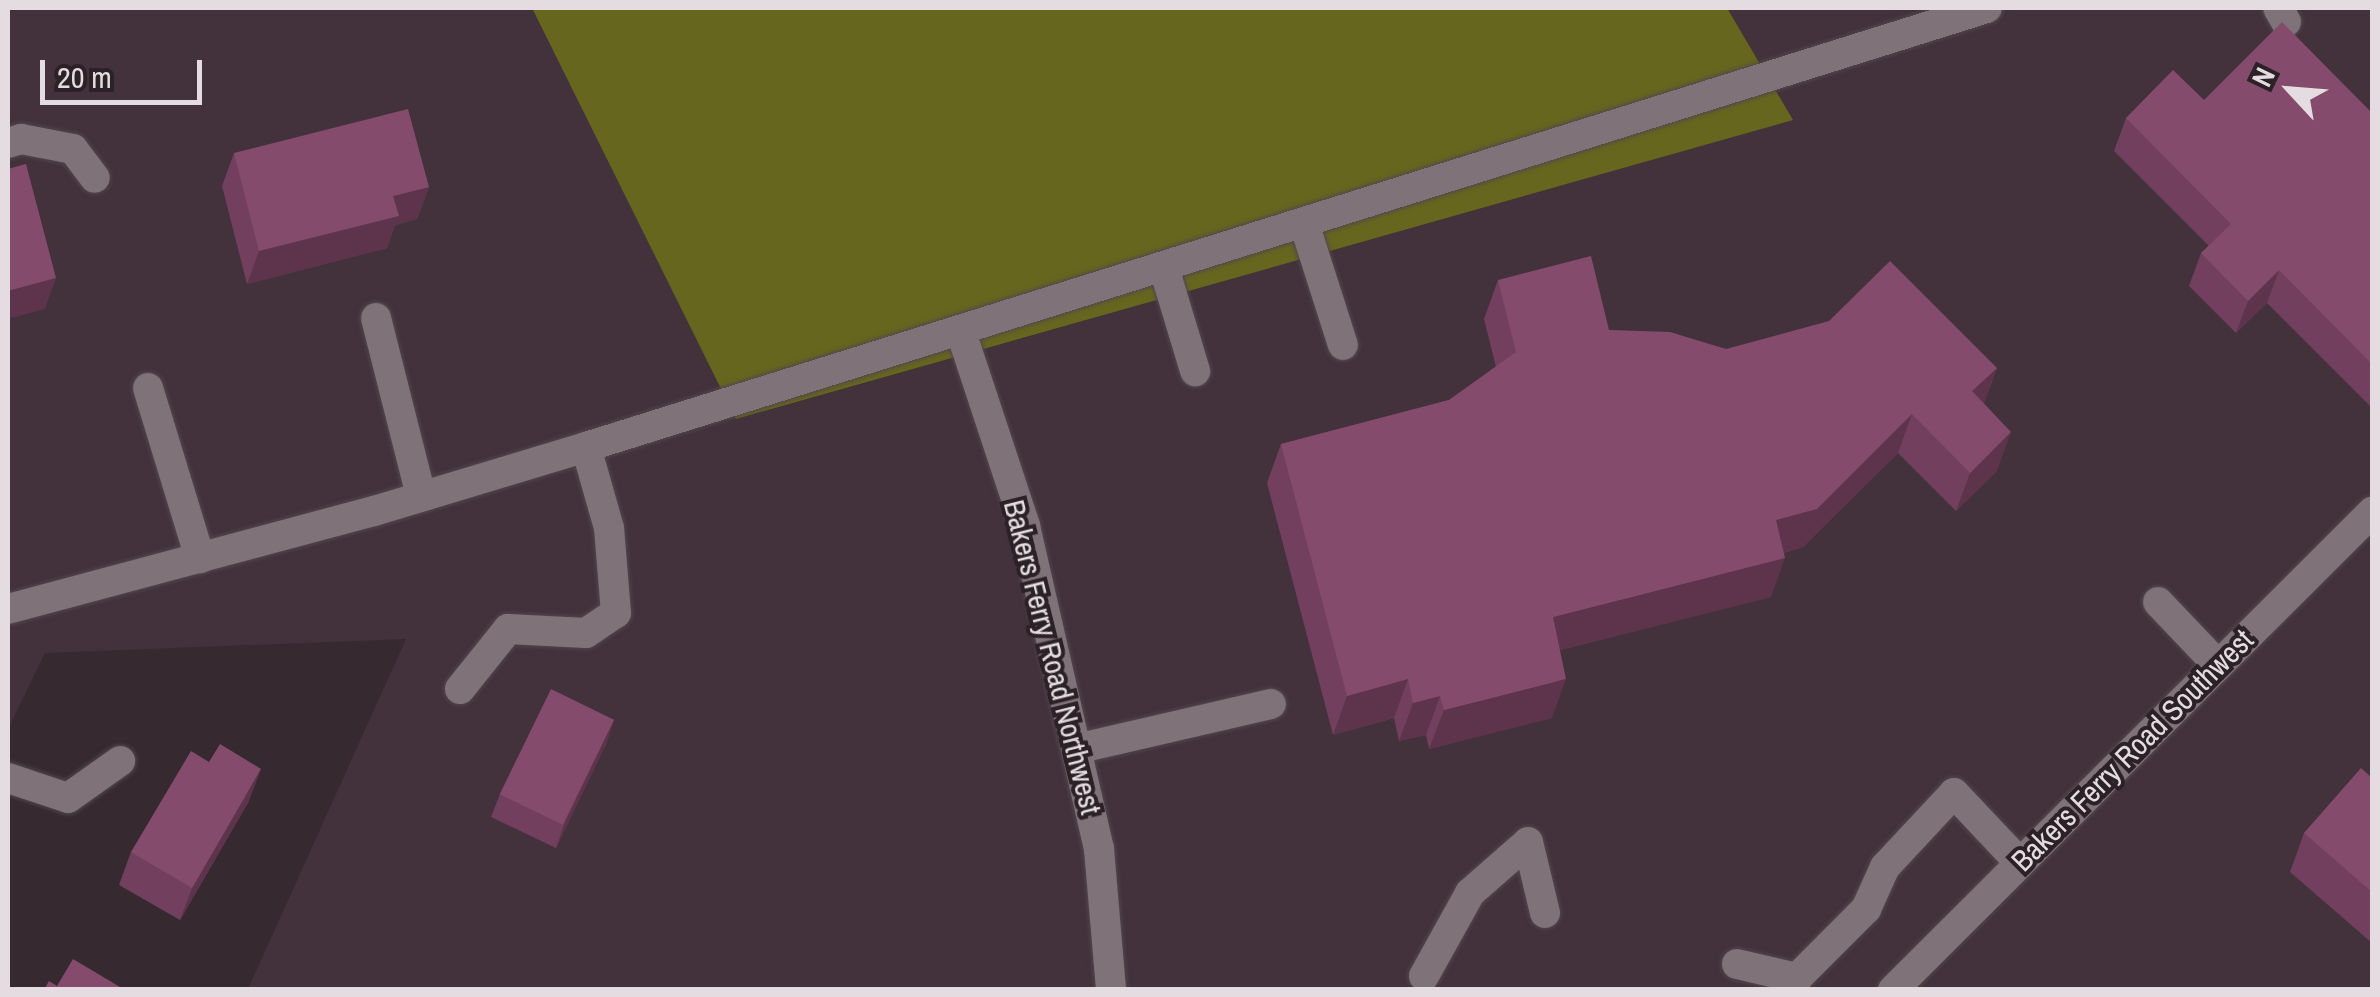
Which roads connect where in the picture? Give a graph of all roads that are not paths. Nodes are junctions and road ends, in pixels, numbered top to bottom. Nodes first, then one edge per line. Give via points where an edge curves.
1 (1987, 8) edge
2 (8, 142) edge
3 (95, 178) dead end
4 (1304, 223) junction
5 (1164, 268) junction
6 (376, 318) dead end
7 (962, 332) junction
8 (1344, 346) dead end
9 (1195, 372) dead end
10 (148, 388) dead end
11 (586, 446) junction
12 (421, 496) junction
13 (2372, 512) edge
14 (200, 558) junction
15 (2158, 602) dead end
16 (8, 610) edge
17 (2218, 665) junction
18 (460, 689) dead end
19 (1270, 704) dead end
20 (1076, 749) junction
21 (120, 762) dead end
22 (8, 778) edge
23 (2019, 862) junction
24 (1545, 913) dead end
25 (1737, 964) dead end
26 (1424, 976) dead end
27 (1111, 990) edge
28 (1893, 990) edge

1 - 4 main road
2 - 3 main road via 73,149
4 - 5 main road
4 - 8 main road
5 - 7 main road
5 - 9 main road
6 - 12 main road
7 - 11 main road
7 - 20 main road, Bakers Ferry Road Northwest via 1024,526
10 - 14 main road
11 - 12 main road
11 - 18 main road via 609,528 616,613 586,633 508,630
12 - 14 main road
13 - 17 main road, Bakers Ferry Road Southwest
14 - 16 main road
15 - 17 main road
17 - 23 main road, Bakers Ferry Road Southwest
19 - 20 main road
20 - 27 main road, Bakers Ferry Road Northwest via 1099,848
21 - 22 main road via 68,798
23 - 25 main road via 1954,794 1885,867 1866,909 1797,978
23 - 28 main road, Bakers Ferry Road Southwest
24 - 26 main road via 1528,842 1470,893

